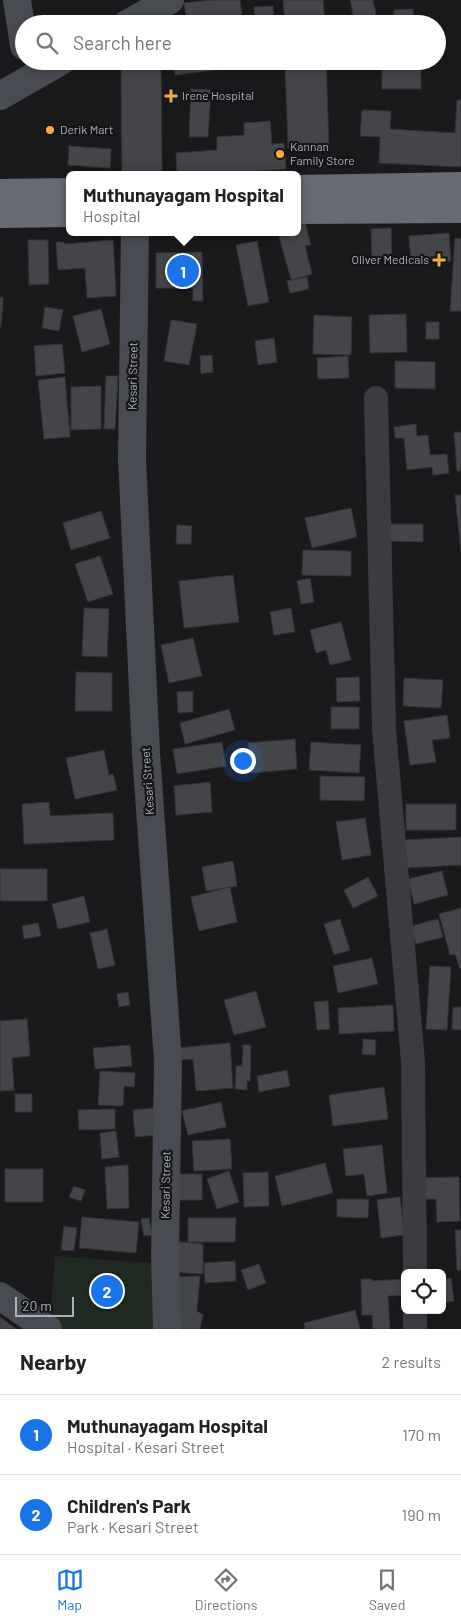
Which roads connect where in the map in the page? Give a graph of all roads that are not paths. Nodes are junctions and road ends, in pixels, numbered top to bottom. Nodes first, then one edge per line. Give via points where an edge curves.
1 (17, 0) edge
2 (170, 0) edge
3 (19, 15) edge
4 (144, 15) edge
5 (27, 70) edge
6 (0, 96) edge
7 (461, 186) edge
8 (301, 189) edge
9 (66, 192) edge
10 (0, 193) edge
11 (461, 209) edge
12 (301, 210) edge
13 (66, 213) edge
14 (0, 214) edge
15 (135, 236) edge
16 (376, 398) dead end
17 (415, 1269) edge
18 (0, 1296) edge
19 (415, 1314) edge
20 (48, 1329) edge
21 (166, 1329) edge
22 (415, 1329) edge

1 - 3 street
2 - 4 street
5 - 6 street
7 - 8 highway
9 - 10 highway
11 - 12 highway
13 - 14 highway
15 - 21 street, Kesari Street via 132,459 146,753 168,1060
16 - 17 street via 384,729 413,1062
18 - 20 street
19 - 22 street

